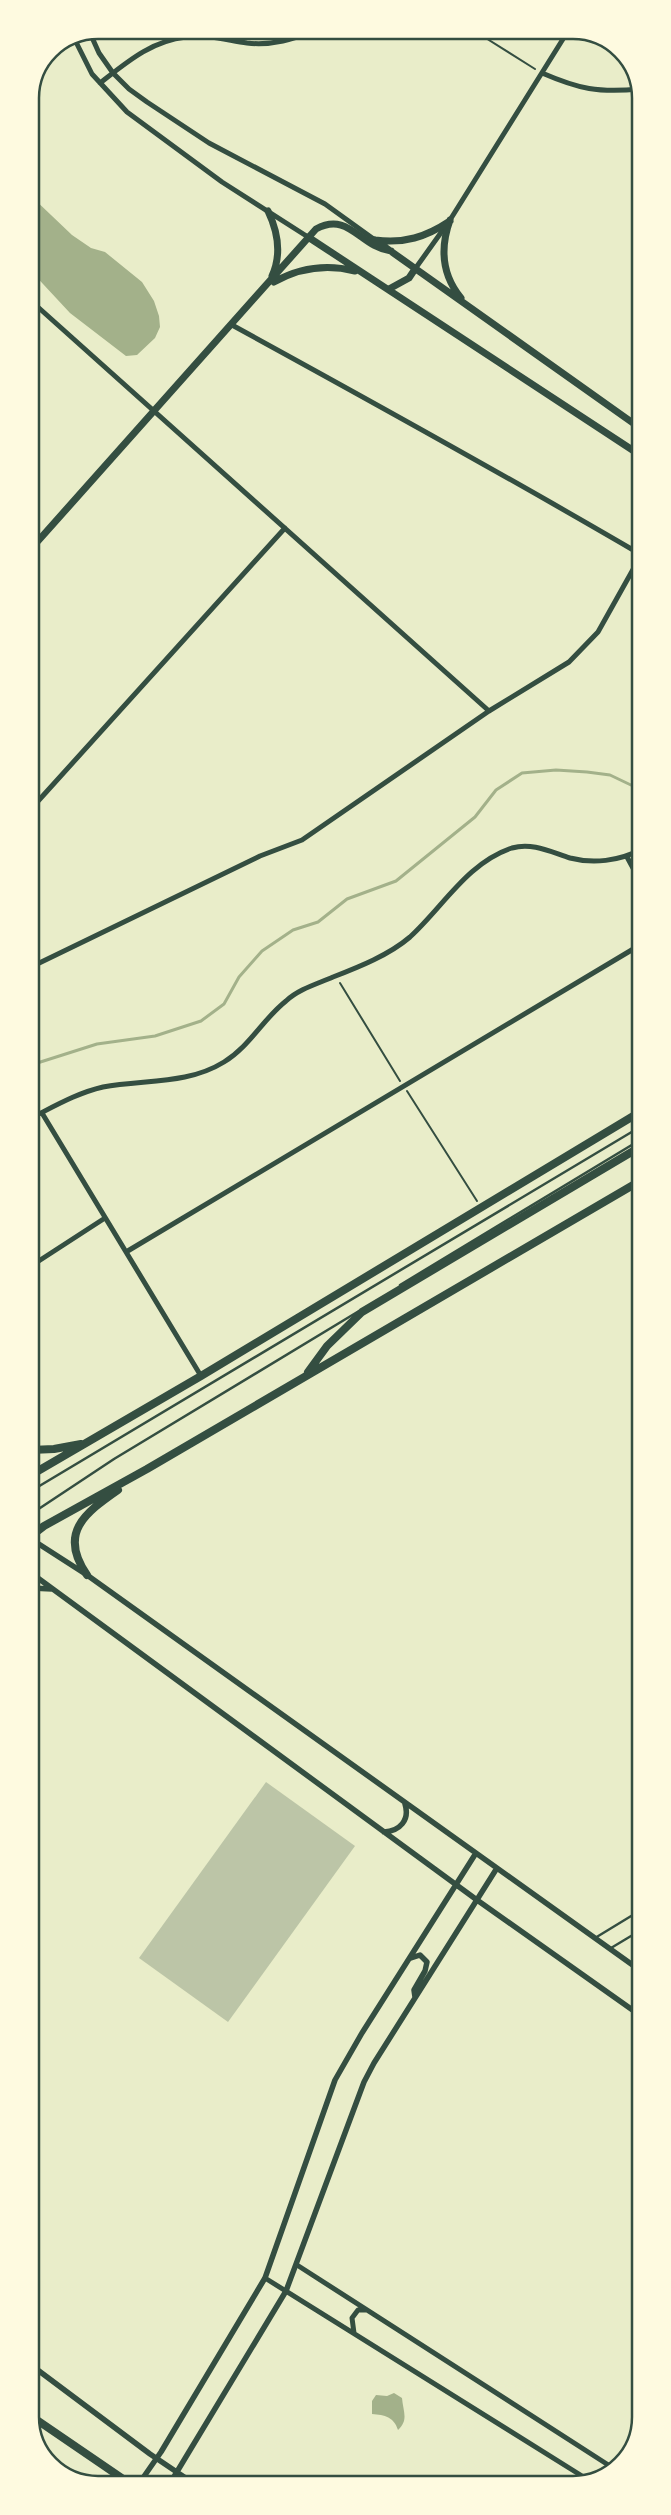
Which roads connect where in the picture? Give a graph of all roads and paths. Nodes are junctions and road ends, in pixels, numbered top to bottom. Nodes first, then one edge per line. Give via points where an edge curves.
1 (93, 39) edge
2 (173, 39) edge
3 (229, 39) edge
4 (293, 39) edge
5 (488, 39) edge
6 (562, 39) edge
7 (76, 43) edge
8 (542, 72) junction
9 (113, 73) junction
10 (100, 83) junction
11 (631, 90) edge
12 (268, 211) junction
13 (450, 220) junction
14 (308, 237) junction
15 (375, 240) junction
16 (391, 251) junction
17 (415, 269) junction
18 (360, 272) junction
19 (269, 284) junction
20 (389, 289) junction
21 (468, 306) junction
22 (39, 308) edge
23 (232, 325) junction
24 (153, 413) junction
25 (632, 422) edge
26 (632, 450) edge
27 (285, 528) junction
28 (39, 540) edge
29 (632, 550) edge
30 (632, 570) edge
31 (488, 711) junction
32 (39, 800) edge
33 (632, 854) edge
34 (627, 857) junction
35 (632, 866) edge
36 (632, 950) edge
37 (39, 963) edge
38 (42, 1113) junction
39 (39, 1114) edge
40 (632, 1117) edge
41 (632, 1133) edge
42 (632, 1145) edge
43 (632, 1152) edge
44 (632, 1186) edge
45 (105, 1218) junction
46 (126, 1252) junction
47 (39, 1261) edge
48 (306, 1375) junction
49 (201, 1376) junction
50 (88, 1442) junction
51 (39, 1450) edge
52 (147, 1469) junction
53 (39, 1470) edge
54 (39, 1487) edge
55 (39, 1509) edge
56 (39, 1530) edge
57 (39, 1542) edge
58 (87, 1575) junction
59 (39, 1579) edge
60 (39, 1589) edge
61 (54, 1590) junction
62 (405, 1804) junction
63 (384, 1832) junction
64 (476, 1853) junction
65 (497, 1868) junction
66 (456, 1884) junction
67 (477, 1900) junction
68 (632, 1916) edge
69 (632, 1935) edge
70 (596, 1938) junction
71 (610, 1948) junction
72 (408, 1961) junction
73 (632, 1964) edge
74 (415, 1997) junction
75 (632, 2010) edge
76 (297, 2265) junction
77 (265, 2278) junction
78 (286, 2291) junction
79 (366, 2310) junction
80 (354, 2333) junction
81 (39, 2371) edge
82 (39, 2422) edge
83 (156, 2458) junction
84 (608, 2465) edge
85 (178, 2472) junction
86 (581, 2475) edge
87 (119, 2476) edge
88 (144, 2476) edge
89 (175, 2476) edge
90 (184, 2476) edge

1 - 9 street
2 - 9 street via 138,53
3 - 4 street via 269,44
5 - 8 path
6 - 8 street
7 - 10 street
8 - 11 street via 575,87 609,92
8 - 13 street
9 - 10 street
9 - 15 street via 129,89 201,138 325,204
10 - 12 street via 127,112 222,182
12 - 14 street
12 - 19 main road via 275,225 278,255
13 - 15 main road via 421,237 406,241
13 - 17 street
13 - 21 main road via 443,248 444,262 454,289
14 - 16 main road via 321,226 337,224 353,231 377,250
14 - 18 main road
14 - 19 main road
15 - 16 main road
16 - 17 main road
17 - 20 main road via 409,278
17 - 21 main road
18 - 19 main road via 313,268
18 - 20 main road
19 - 23 main road
20 - 26 main road
21 - 25 main road
22 - 24 street
23 - 24 main road
23 - 29 street via 426,434 488,465
24 - 27 street
24 - 28 main road
27 - 31 street
27 - 32 street
30 - 31 street via 598,632 569,662
31 - 37 street via 302,840 260,856
33 - 34 street
34 - 35 street
34 - 38 street via 603,861 573,858 532,846 512,848 466,876 409,937 386,953 308,987 286,1001 250,1042 225,1062 180,1079 103,1087 69,1098
36 - 46 street
38 - 39 street
38 - 45 street
40 - 49 main road
41 - 54 lane
42 - 55 lane
43 - 48 main road via 362,1312 327,1346
44 - 48 main road
45 - 46 street
45 - 47 street
46 - 49 street
48 - 52 main road
49 - 50 main road
50 - 51 main road
50 - 53 main road
52 - 56 main road
52 - 58 main road via 94,1507 79,1524 75,1537 76,1553 78,1563
57 - 58 street
58 - 62 street
59 - 61 street
60 - 61 street
61 - 63 street
62 - 63 street via 406,1815 401,1826
62 - 64 street
63 - 66 street
64 - 65 street
64 - 66 street
65 - 67 street
65 - 70 street
66 - 67 street
66 - 72 street
67 - 74 street
67 - 75 street
68 - 70 lane
69 - 71 lane
70 - 71 street
71 - 73 street
72 - 74 street via 417,1955 427,1962 414,1990
72 - 77 street via 335,2080
74 - 76 street via 364,2082
76 - 78 street
76 - 79 street
77 - 78 street
77 - 83 street
78 - 80 street
78 - 85 street
79 - 80 street via 358,2310 352,2318
79 - 84 street
80 - 86 street
81 - 83 street
82 - 87 main road
83 - 85 street
83 - 88 street
85 - 89 street
85 - 90 street

